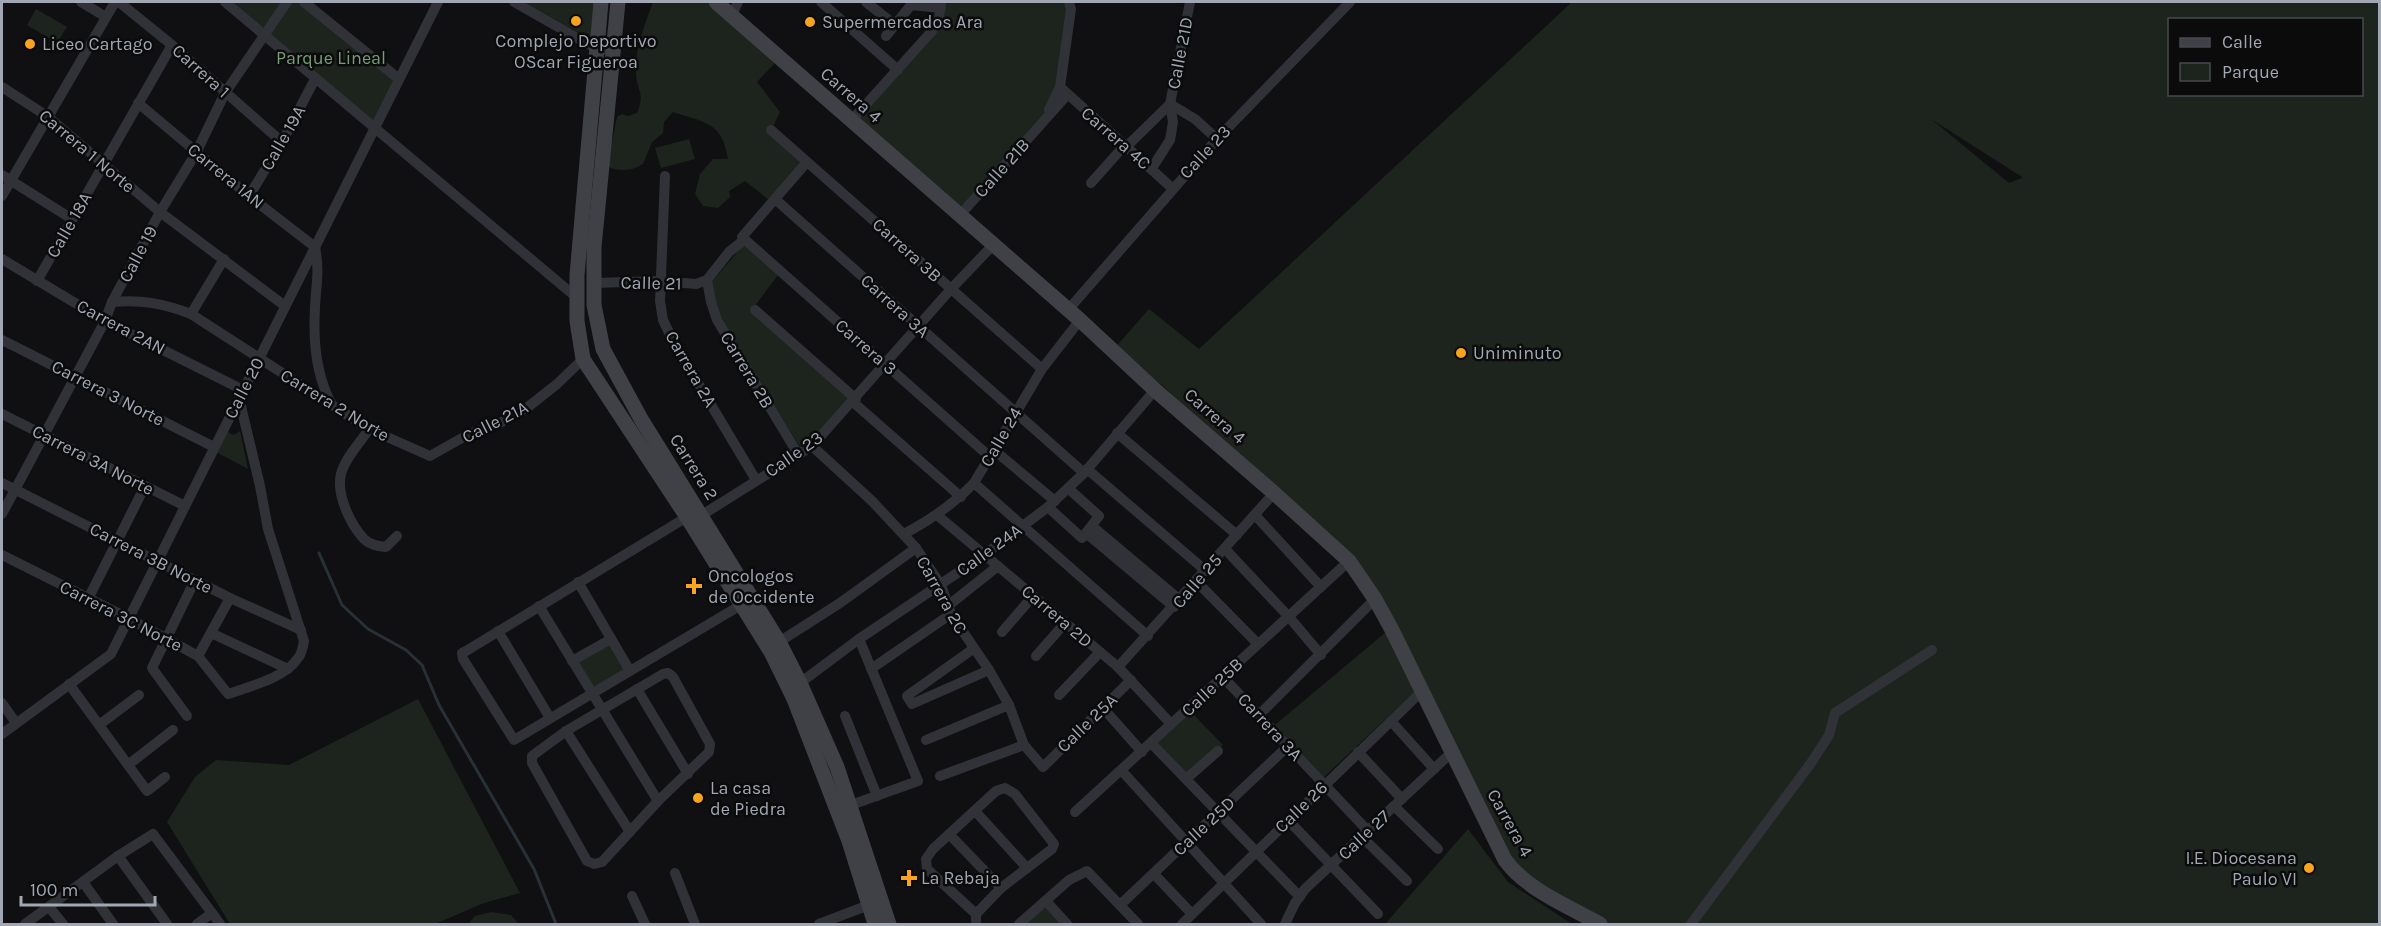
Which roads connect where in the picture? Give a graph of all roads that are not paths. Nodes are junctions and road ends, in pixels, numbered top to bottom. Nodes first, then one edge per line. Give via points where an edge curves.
1 (81, 2) edge
2 (115, 2) edge
3 (119, 2) edge
4 (225, 2) edge
5 (287, 2) edge
6 (304, 2) edge
7 (438, 2) edge
8 (514, 2) edge
9 (601, 2) edge
10 (618, 2) edge
11 (716, 2) edge
12 (821, 2) edge
13 (866, 2) edge
14 (1069, 2) edge
15 (1190, 2) edge
16 (1350, 2) edge
17 (911, 3) edge
18 (941, 5) edge
19 (735, 8) edge
20 (106, 17) junction
21 (895, 26) junction
22 (264, 36) junction
23 (886, 36) dead end
24 (172, 45) junction
25 (595, 48) junction
26 (612, 52) junction
27 (898, 70) junction
28 (315, 79) junction
29 (399, 79) junction
30 (2, 87) edge
31 (1063, 91) junction
32 (225, 93) junction
33 (138, 103) junction
34 (1170, 104) junction
35 (47, 116) junction
36 (851, 121) junction
37 (375, 126) junction
38 (771, 130) dead end
39 (1217, 139) junction
40 (282, 142) junction
41 (1125, 146) junction
42 (196, 153) junction
43 (807, 162) junction
44 (103, 165) junction
45 (1152, 168) junction
46 (665, 177) dead end
47 (6, 178) edge
48 (1091, 183) dead end
49 (1172, 188) junction
50 (2, 196) edge
51 (249, 196) junction
52 (775, 199) junction
53 (160, 212) junction
54 (960, 215) junction
55 (72, 219) junction
56 (743, 239) junction
57 (993, 244) junction
58 (315, 247) junction
59 (224, 259) junction
60 (2, 260) edge
61 (707, 280) junction
62 (37, 281) junction
63 (660, 281) junction
64 (594, 283) junction
65 (951, 289) junction
66 (576, 297) junction
67 (112, 302) junction
68 (285, 306) junction
69 (1068, 309) junction
70 (755, 310) dead end
71 (192, 314) junction
72 (1080, 320) junction
73 (105, 321) junction
74 (918, 327) junction
75 (2, 340) edge
76 (259, 358) junction
77 (583, 358) junction
78 (886, 364) junction
79 (1042, 369) junction
80 (76, 376) junction
81 (1155, 390) junction
82 (241, 394) junction
83 (855, 400) junction
84 (333, 407) junction
85 (1015, 412) junction
86 (2, 414) edge
87 (369, 429) junction
88 (1117, 433) junction
89 (44, 435) junction
90 (812, 446) junction
91 (214, 447) junction
92 (992, 453) junction
93 (798, 454) junction
94 (430, 456) joint
95 (1085, 471) junction
96 (756, 480) junction
97 (2, 483) edge
98 (974, 483) junction
99 (145, 486) junction
100 (1069, 489) junction
101 (15, 490) junction
102 (1274, 493) junction
103 (961, 497) junction
104 (1052, 504) junction
105 (185, 506) junction
106 (2, 514) edge
107 (937, 515) junction
108 (1255, 515) junction
109 (694, 516) junction
110 (1022, 525) junction
111 (1089, 530) junction
112 (904, 534) junction
113 (1237, 535) junction
114 (397, 536) dead end
115 (116, 541) junction
116 (915, 548) junction
117 (1225, 549) junction
118 (2, 555) edge
119 (984, 555) junction
120 (158, 561) junction
121 (1348, 561) junction
122 (998, 566) junction
123 (1206, 571) junction
124 (195, 580) junction
125 (578, 582) junction
126 (1197, 582) junction
127 (941, 585) junction
128 (1321, 587) junction
129 (1033, 596) junction
130 (230, 598) junction
131 (88, 599) junction
132 (1375, 599) junction
133 (1177, 604) junction
134 (741, 605) junction
135 (539, 606) junction
136 (950, 609) junction
137 (1289, 617) junction
138 (128, 618) junction
139 (1065, 623) junction
140 (301, 630) junction
141 (498, 631) junction
142 (1002, 632) dead end
143 (211, 633) junction
144 (1148, 636) junction
145 (167, 639) junction
146 (611, 639) junction
147 (859, 639) junction
148 (779, 642) junction
149 (1257, 644) junction
150 (973, 649) junction
151 (1932, 650) dead end
152 (1100, 652) junction
153 (1319, 653) junction
154 (1036, 656) dead end
155 (198, 657) junction
156 (572, 661) junction
157 (1118, 667) junction
158 (288, 669) junction
159 (872, 669) junction
160 (989, 670) junction
161 (630, 671) junction
162 (1222, 676) junction
163 (1131, 680) junction
164 (800, 683) junction
165 (69, 684) junction
166 (638, 689) junction
167 (1421, 692) junction
168 (592, 694) junction
169 (139, 695) dead end
170 (1059, 695) dead end
171 (2, 703) edge
172 (1009, 705) junction
173 (1102, 708) junction
174 (603, 710) junction
175 (1256, 713) junction
176 (187, 716) dead end
177 (845, 716) dead end
178 (550, 718) junction
179 (1391, 721) junction
180 (16, 723) junction
181 (1171, 724) junction
182 (99, 725) junction
183 (173, 730) dead end
184 (566, 731) junction
185 (2, 734) edge
186 (926, 740) dead end
187 (1151, 743) junction
188 (1024, 745) junction
189 (1288, 746) junction
190 (1218, 751) dead end
191 (1142, 752) junction
192 (1358, 752) junction
193 (1451, 753) junction
194 (128, 765) junction
195 (1043, 767) joint
196 (1434, 769) junction
197 (1122, 771) junction
198 (688, 774) junction
199 (940, 776) dead end
200 (165, 777) dead end
201 (1186, 780) junction
202 (1325, 784) junction
203 (877, 796) junction
204 (658, 801) junction
205 (1398, 803) junction
206 (851, 805) junction
207 (975, 811) junction
208 (1075, 812) dead end
209 (1218, 813) junction
210 (1288, 820) junction
211 (630, 832) junction
212 (949, 834) junction
213 (1365, 834) junction
214 (1186, 843) junction
215 (1438, 849) dead end
216 (1255, 851) junction
217 (118, 856) junction
218 (1331, 867) junction
219 (1027, 868) junction
220 (675, 873) dead end
221 (1154, 874) junction
222 (1407, 881) dead end
223 (83, 882) junction
224 (1222, 883) junction
225 (1001, 888) junction
226 (633, 896) dead end
227 (1300, 897) junction
228 (1046, 901) junction
229 (869, 905) junction
230 (1120, 905) junction
231 (49, 907) junction
232 (212, 913) junction
233 (1378, 914) dead end
234 (976, 919) edge
235 (842, 920) edge
236 (1190, 920) edge
237 (25, 924) edge
238 (63, 924) edge
239 (113, 924) edge
240 (167, 924) edge
241 (197, 924) edge
242 (220, 924) edge
243 (645, 924) edge
244 (695, 924) edge
245 (819, 924) edge
246 (875, 924) edge
247 (889, 924) edge
248 (1019, 924) edge
249 (1067, 924) edge
250 (1138, 924) edge
251 (1261, 924) edge
252 (1285, 924) edge
253 (1600, 924) edge
254 (1691, 924) edge

1 - 20 street
2 - 20 street
3 - 24 street, Carrera 1
4 - 22 street
5 - 22 street, Calle 19
6 - 29 street
7 - 29 street, Calle 20
8 - 25 street
9 - 25 main road, Carrera 2
10 - 26 main road, Carrera 2
11 - 19 main road, Carrera 4
12 - 27 street
13 - 21 street
14 - 31 street
15 - 34 street, Calle 21D
16 - 39 street, Calle 23
17 - 18 street
17 - 21 street
18 - 27 street via 932,30
19 - 36 main road, Carrera 4
20 - 35 street
21 - 23 street
22 - 28 street
22 - 32 street, Calle 19
24 - 32 street, Carrera 1
24 - 33 street, Calle 18A
25 - 26 street
25 - 66 main road, Carrera 2
26 - 64 main road, Carrera 2
27 - 36 street
28 - 37 street
28 - 40 street, Calle 19A
29 - 37 street, Calle 20
30 - 35 street, Carrera 1 Norte
31 - 41 street, Carrera 4C
31 - 54 street, Calle 21B via 1044,121
32 - 40 street, Carrera 1
32 - 42 street, Calle 19
33 - 42 street, Carrera 1AN
33 - 44 street, Calle 18A
34 - 39 street via 1195,118
34 - 41 street
34 - 45 street, Calle 21D via 1170,140
35 - 44 street, Carrera 1 Norte
35 - 47 street
36 - 54 main road, Carrera 4
37 - 58 street, Calle 20
37 - 66 street
38 - 43 street, Carrera 3B
39 - 49 street, Calle 23
40 - 51 street, Calle 19A
41 - 45 street, Carrera 4C
41 - 48 street
42 - 51 street, Carrera 1AN
42 - 53 street, Calle 19
43 - 52 street
43 - 65 street, Carrera 3B
44 - 53 street, Carrera 1 Norte
44 - 55 street, Calle 18A
45 - 49 street, Carrera 4C
46 - 63 street, Carrera 2A
47 - 50 street
47 - 55 street
49 - 69 street, Calle 23
51 - 58 street, Carrera 1AN
52 - 56 street
52 - 74 street, Carrera 3A
53 - 59 street, Carrera 1 Norte
53 - 67 street, Calle 19
54 - 57 main road, Carrera 4
55 - 62 street, Calle 18A
56 - 61 street
56 - 78 street, Carrera 3
57 - 65 street, Calle 23
57 - 69 main road, Carrera 4
58 - 68 street, Calle 20
58 - 84 street via 319,269 315,348 323,387
59 - 68 street, Carrera 1 Norte
59 - 71 street
60 - 62 street, Carrera 2AN
61 - 63 street, Calle 21 via 696,284
61 - 93 street, Carrera 2B via 717,320
62 - 73 street, Carrera 2AN
63 - 64 street, Calle 21
63 - 96 street, Carrera 2A via 661,312 670,336
64 - 109 main road, Carrera 2 via 603,349
65 - 74 street, Calle 23
65 - 79 street, Carrera 3B
66 - 77 main road, Carrera 2
67 - 71 street, Carrera 2 Norte via 159,303
67 - 73 street, Calle 19
68 - 76 street, Calle 20
69 - 72 main road, Carrera 4
70 - 83 street
71 - 76 street, Carrera 2 Norte
72 - 79 street, Calle 24
72 - 81 main road, Carrera 4
73 - 80 street, Calle 19
73 - 82 street, Carrera 2AN
74 - 78 street, Calle 23
74 - 85 street, Carrera 3A
75 - 80 street, Carrera 3 Norte
76 - 82 street, Calle 20
76 - 84 street, Carrera 2 Norte
77 - 94 street, Calle 21A via 528,407
77 - 109 main road, Carrera 2
78 - 83 street, Calle 23
78 - 92 street, Carrera 3
79 - 85 street, Calle 24
80 - 89 street, Calle 19
80 - 91 street, Carrera 3 Norte
81 - 88 street, Calle 24A
81 - 102 main road, Carrera 4
82 - 91 street, Calle 20
82 - 140 street via 268,529
83 - 90 street, Calle 23
83 - 103 street
84 - 87 street, Carrera 2 Norte
85 - 92 street, Calle 24
85 - 95 street
86 - 89 street, Carrera 3A Norte
87 - 94 street, Carrera 2 Norte
87 - 114 street via 340,475 342,503 364,539 375,546 386,547
88 - 95 street, Calle 24A
88 - 113 street
89 - 99 street, Carrera 3A Norte
89 - 101 street, Calle 19
90 - 93 street, Calle 23
90 - 112 street, Carrera 2C
91 - 105 street, Calle 20
92 - 98 street, Calle 24
92 - 104 street
93 - 96 street, Calle 23
95 - 100 street, Calle 24A
95 - 123 street
96 - 109 street, Calle 23
97 - 101 street, Carrera 3B Norte
98 - 103 street, Calle 24
98 - 110 street
99 - 105 street, Carrera 3A Norte
99 - 115 street
100 - 104 street, Calle 24A
100 - 111 street via 1099,516
101 - 106 street, Calle 19
101 - 115 street, Carrera 3B Norte
102 - 108 street, Calle 25
102 - 121 main road, Carrera 4
103 - 107 street, Calle 24
104 - 110 street, Calle 24A
104 - 111 street via 1082,538
105 - 120 street, Calle 20
107 - 112 street, Calle 24
107 - 119 street, Carrera 2D
108 - 113 street, Calle 25
108 - 128 street
109 - 125 street, Calle 23
109 - 134 main road, Carrera 2
109 - 148 main road, Carrera 2
110 - 119 street, Calle 24A
110 - 144 street
111 - 133 street
112 - 116 street, Carrera 2C
113 - 117 street, Calle 25
115 - 120 street, Carrera 3B Norte
115 - 131 street
116 - 127 street, Carrera 2C
116 - 148 street
117 - 123 street, Calle 25
117 - 137 street
118 - 131 street, Carrera 3C Norte
119 - 122 street, Carrera 2D
119 - 127 street, Calle 24A
120 - 124 street, Carrera 3B Norte
120 - 138 street, Calle 20
121 - 128 street, Calle 25B
121 - 132 main road, Carrera 4
122 - 129 street, Carrera 2D
122 - 136 street
123 - 126 street, Calle 25
124 - 130 street, Carrera 3B Norte
124 - 145 street
125 - 135 street, Calle 23
125 - 146 street
126 - 133 street, Calle 25
126 - 149 street
127 - 136 street, Carrera 2C
127 - 147 street, Calle 24A
128 - 137 street, Calle 25B
129 - 139 street, Carrera 2D
129 - 142 street
130 - 140 street, Carrera 3B Norte
130 - 143 street
131 - 138 street, Carrera 3C Norte
132 - 153 street
132 - 167 main road, Carrera 4
133 - 144 street, Calle 25
134 - 161 street
134 - 229 main road, Carrera 2 via 771,652 794,699 849,841
135 - 141 street, Calle 23
135 - 156 street
136 - 150 street, Carrera 2C
136 - 159 street
137 - 149 street, Calle 25B
137 - 153 street
138 - 145 street, Carrera 3C Norte
138 - 165 street, Calle 20 via 111,654
139 - 152 street, Carrera 2D
139 - 154 street
140 - 158 street via 304,640 300,657
141 - 178 street
141 - 178 street, Calle 23 via 462,653 463,659 514,740
143 - 155 street
143 - 158 street
144 - 157 street, Calle 25
145 - 155 street, Carrera 3C Norte
145 - 176 street via 152,668
146 - 156 street
146 - 161 street
147 - 159 street
147 - 164 street, Calle 24A
148 - 164 main road, Carrera 2
149 - 162 street, Calle 25B
150 - 160 street, Carrera 2C
150 - 160 street via 907,696 912,704
151 - 254 street via 1835,713 1829,735 1811,763
152 - 157 street, Carrera 2D
152 - 170 street
153 - 175 street
155 - 158 street, Carrera 3C Norte via 228,694
156 - 168 street
157 - 163 street, Carrera 2D
159 - 203 street via 918,781
160 - 172 street, Carrera 2C
161 - 168 street
162 - 175 street, Carrera 3A
162 - 181 street, Calle 25B
163 - 173 street, Calle 25A
163 - 181 street, Carrera 2D
164 - 206 main road, Carrera 2
165 - 180 street, Calle 20
165 - 182 street
166 - 174 street
166 - 198 street
166 - 198 street via 663,674 673,677 711,749
167 - 179 street, Calle 26
167 - 193 main road, Carrera 4
168 - 174 street
168 - 178 street
169 - 182 street
171 - 180 street
172 - 186 street
172 - 188 street, Carrera 2C
173 - 191 street
173 - 195 street, Calle 25A
174 - 184 street
174 - 204 street
175 - 189 street, Carrera 3A
177 - 203 street
179 - 192 street, Calle 26
179 - 196 street
180 - 185 street, Calle 20
181 - 187 street, Calle 25B
182 - 194 street
183 - 194 street
184 - 211 street
184 - 211 street via 532,756 532,763 587,861 602,862
187 - 191 street, Calle 25B
187 - 201 street
188 - 195 street, Carrera 2C
188 - 199 street
189 - 202 street, Carrera 3A
189 - 209 street, Calle 25D
190 - 201 street
191 - 197 street, Calle 25B
192 - 202 street, Calle 26
192 - 205 street
193 - 196 street, Calle 27
193 - 253 main road, Carrera 4 via 1512,870
194 - 200 street via 147,791
196 - 205 street, Calle 27
197 - 208 street, Calle 25B
197 - 214 street
198 - 204 street
201 - 209 street
202 - 210 street, Calle 26
202 - 213 street, Carrera 3A
203 - 206 street
204 - 211 street
205 - 213 street, Calle 27
205 - 215 street
206 - 247 main road, Carrera 2
207 - 212 street
207 - 219 street
207 - 219 street via 996,791 1005,788 1015,794 1054,844
209 - 214 street, Calle 25D
209 - 216 street
210 - 216 street, Calle 26
210 - 218 street
212 - 225 street
212 - 234 street via 926,860 927,869
213 - 218 street, Calle 27
213 - 222 street, Carrera 3A
214 - 221 street, Calle 25D
214 - 224 street
216 - 224 street, Calle 26
216 - 227 street
217 - 223 street
217 - 232 street via 153,834
217 - 240 street
218 - 227 street, Calle 27
218 - 233 street
219 - 225 street
220 - 244 street
221 - 230 street, Calle 25D
221 - 236 street
223 - 231 street
223 - 239 street
224 - 236 street, Calle 26
224 - 251 street
225 - 234 street
226 - 243 street
227 - 252 street, Calle 27
228 - 230 street via 1069,880 1087,871
228 - 248 street
228 - 249 street
229 - 235 street
229 - 246 main road, Carrera 2
230 - 250 street
231 - 237 street
231 - 238 street
232 - 241 street
232 - 242 street
235 - 245 street

